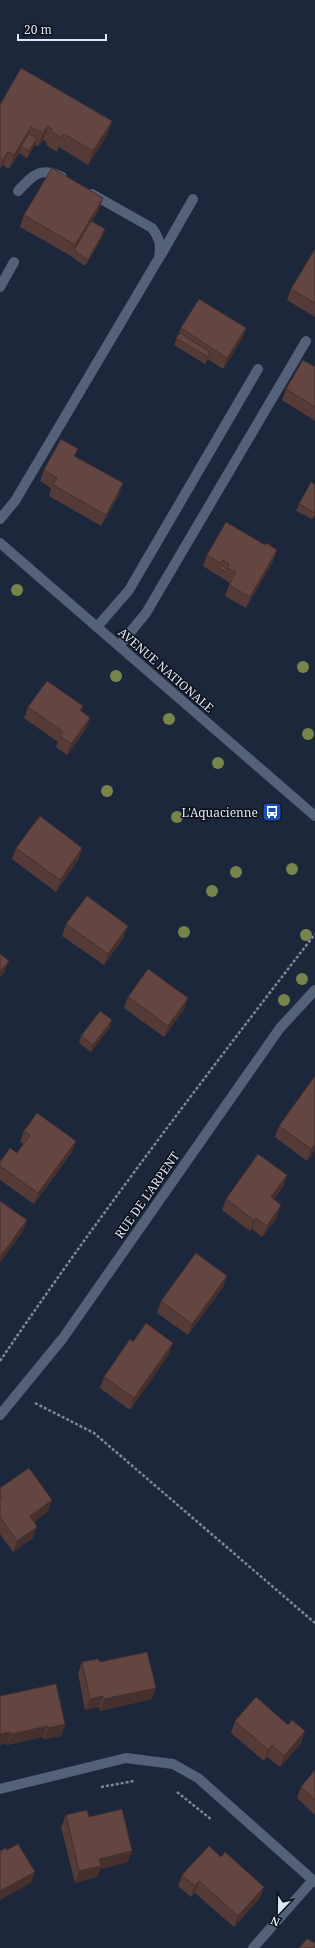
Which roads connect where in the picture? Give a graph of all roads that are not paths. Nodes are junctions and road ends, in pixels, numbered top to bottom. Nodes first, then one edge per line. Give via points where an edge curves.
1 (18, 190) dead end
2 (193, 199) dead end
3 (159, 258) junction
4 (14, 262) dead end
5 (0, 287) edge
6 (306, 341) dead end
7 (258, 369) dead end
8 (0, 519) edge
9 (0, 543) edge
10 (97, 627) junction
11 (119, 646) junction
12 (315, 816) edge
13 (315, 990) edge
14 (0, 1414) edge
15 (0, 1789) edge
16 (314, 1881) edge
17 (253, 1948) edge

1 - 3 street via 34,174 45,171 60,176 152,228 161,246
2 - 3 street
3 - 8 street via 15,501
4 - 5 street
6 - 11 street via 146,613
7 - 10 street via 129,590
9 - 10 street, AVENUE NATIONALE
10 - 11 street, AVENUE NATIONALE
11 - 12 street, AVENUE NATIONALE
13 - 14 street, RUE DE L'ARPENT via 280,1028 63,1338
15 - 16 street via 126,1758 173,1764 198,1778
16 - 17 street

